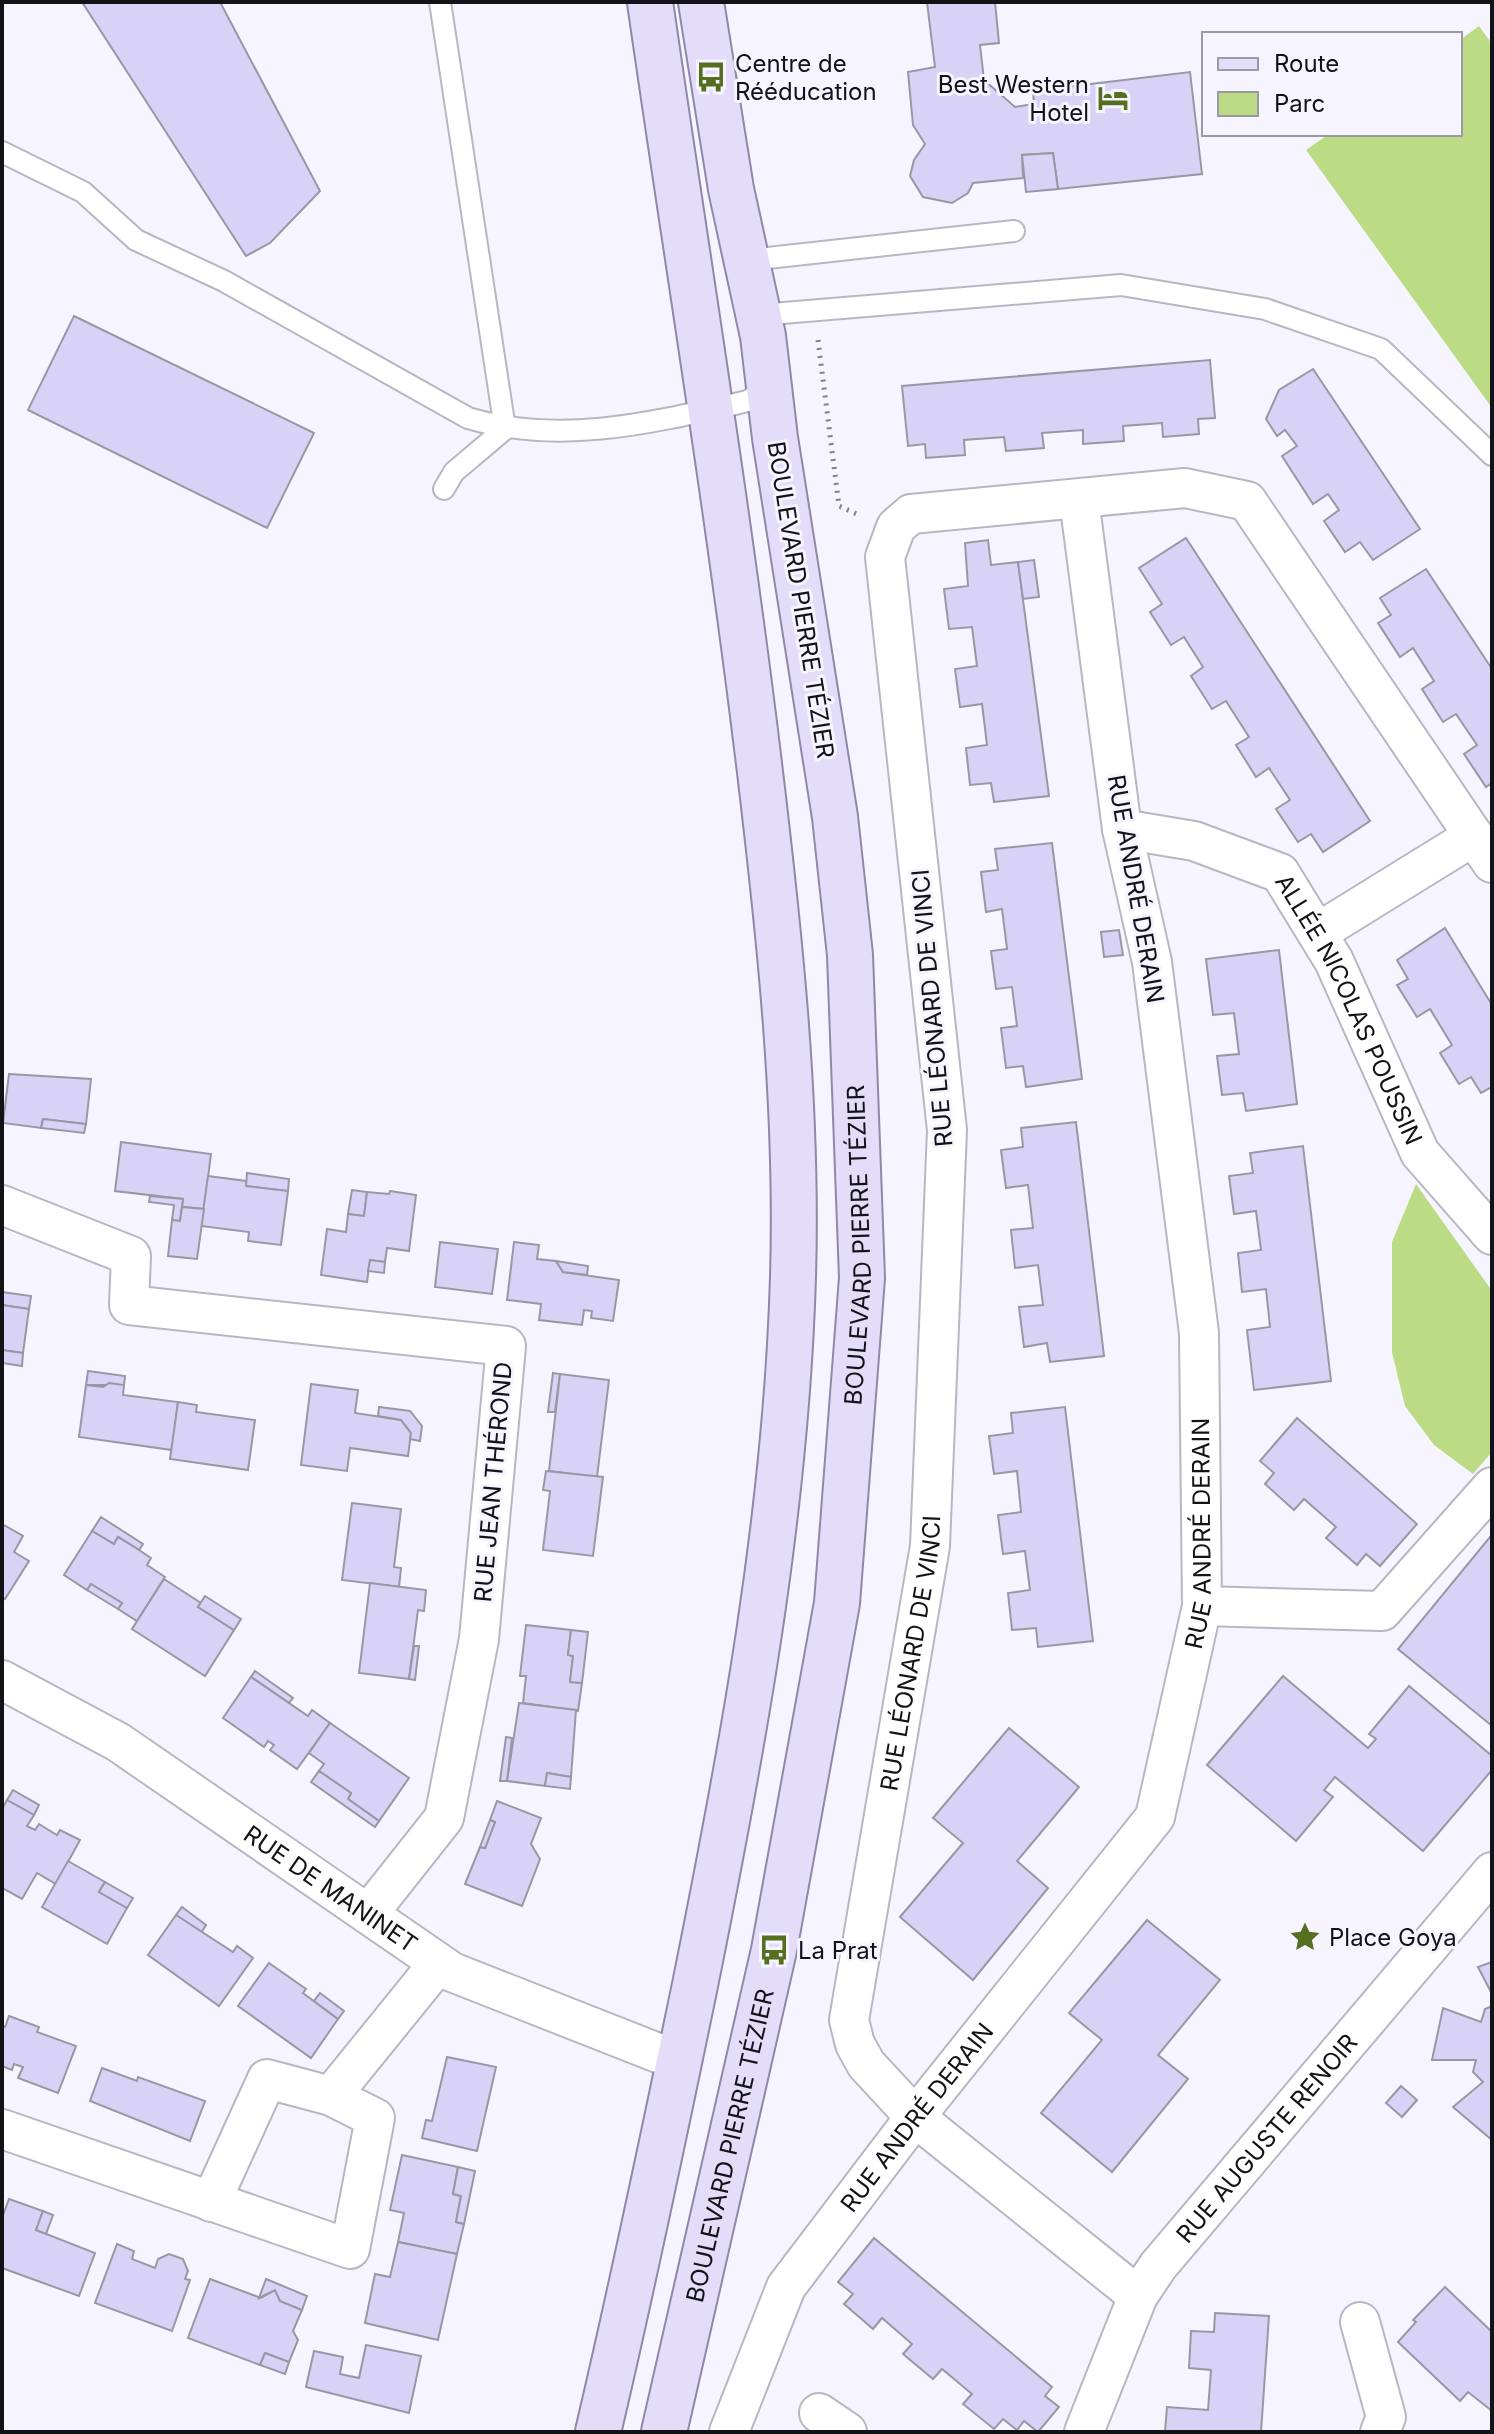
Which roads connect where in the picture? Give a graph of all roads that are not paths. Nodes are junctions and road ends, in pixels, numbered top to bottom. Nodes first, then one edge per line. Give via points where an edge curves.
1 (440, 2) edge
2 (650, 2) edge
3 (701, 2) edge
4 (2, 152) edge
5 (1014, 231) dead end
6 (749, 260) junction
7 (759, 315) junction
8 (767, 362) junction
9 (713, 409) junction
10 (505, 429) junction
11 (1492, 455) edge
12 (444, 489) dead end
13 (1079, 499) junction
14 (835, 817) junction
15 (1122, 829) junction
16 (1483, 850) edge
17 (1317, 933) junction
18 (2, 1205) edge
19 (1492, 1235) edge
20 (1492, 1487) edge
21 (1202, 1606) junction
22 (2, 1680) edge
23 (1492, 1872) edge
24 (368, 1914) junction
25 (438, 1964) junction
26 (681, 2058) junction
27 (331, 2096) junction
28 (915, 2117) junction
29 (2, 2129) edge
30 (211, 2202) junction
31 (1138, 2296) junction
32 (1360, 2322) dead end
33 (598, 2432) edge
34 (664, 2432) edge
35 (729, 2432) edge
36 (1084, 2432) edge
37 (1380, 2432) edge

1 - 10 lane
2 - 9 main road
3 - 6 main road, BOULEVARD PIERRE TÉZIER via 731,189
4 - 10 lane via 83,192 136,240 224,281 468,418
5 - 6 lane
6 - 7 main road, BOULEVARD PIERRE TÉZIER
7 - 8 main road, BOULEVARD PIERRE TÉZIER
7 - 11 lane via 1121,285 1265,309 1381,349
8 - 9 lane via 758,393 748,401
8 - 14 main road, BOULEVARD PIERRE TÉZIER
9 - 10 lane via 559,433
9 - 14 lane via 743,416 755,427 784,558 809,734 820,783
9 - 26 main road via 773,879 792,1093 794,1274 787,1398 765,1597 727,1828
10 - 12 lane via 454,472
13 - 15 street, RUE ANDRÉ DERAIN
13 - 16 street via 1185,488 1247,501
13 - 28 street, RUE LÉONARD DE VINCI via 911,514 896,527 885,557 947,1130 930,1546 849,2020 866,2064
14 - 34 main road, BOULEVARD PIERRE TÉZIER via 850,955 862,1278 837,1603 774,1950
15 - 17 street, ALLÉE NICOLAS POUSSIN via 1194,841 1280,873
15 - 21 street, RUE ANDRÉ DERAIN via 1152,962 1199,1333
16 - 17 street
17 - 19 street, ALLÉE NICOLAS POUSSIN via 1420,1153
18 - 24 street, RUE JEAN THÉROND via 131,1256 129,1305 506,1346 479,1639 444,1818
20 - 21 street via 1382,1611
21 - 28 street, RUE ANDRÉ DERAIN via 1155,1817
22 - 24 street, RUE DE MANINET via 118,1742
23 - 31 street, RUE AUGUSTE RENOIR via 1227,2183
24 - 25 street, RUE DE MANINET
25 - 26 street, RUE DE MANINET
25 - 27 street
26 - 33 main road
27 - 30 street via 267,2079
27 - 30 street via 375,2118 350,2249
28 - 31 street, RUE LÉONARD DE VINCI
28 - 35 street, RUE ANDRÉ DERAIN via 786,2287
29 - 30 street
31 - 36 street, RUE AUGUSTE RENOIR
32 - 37 street via 1386,2417

